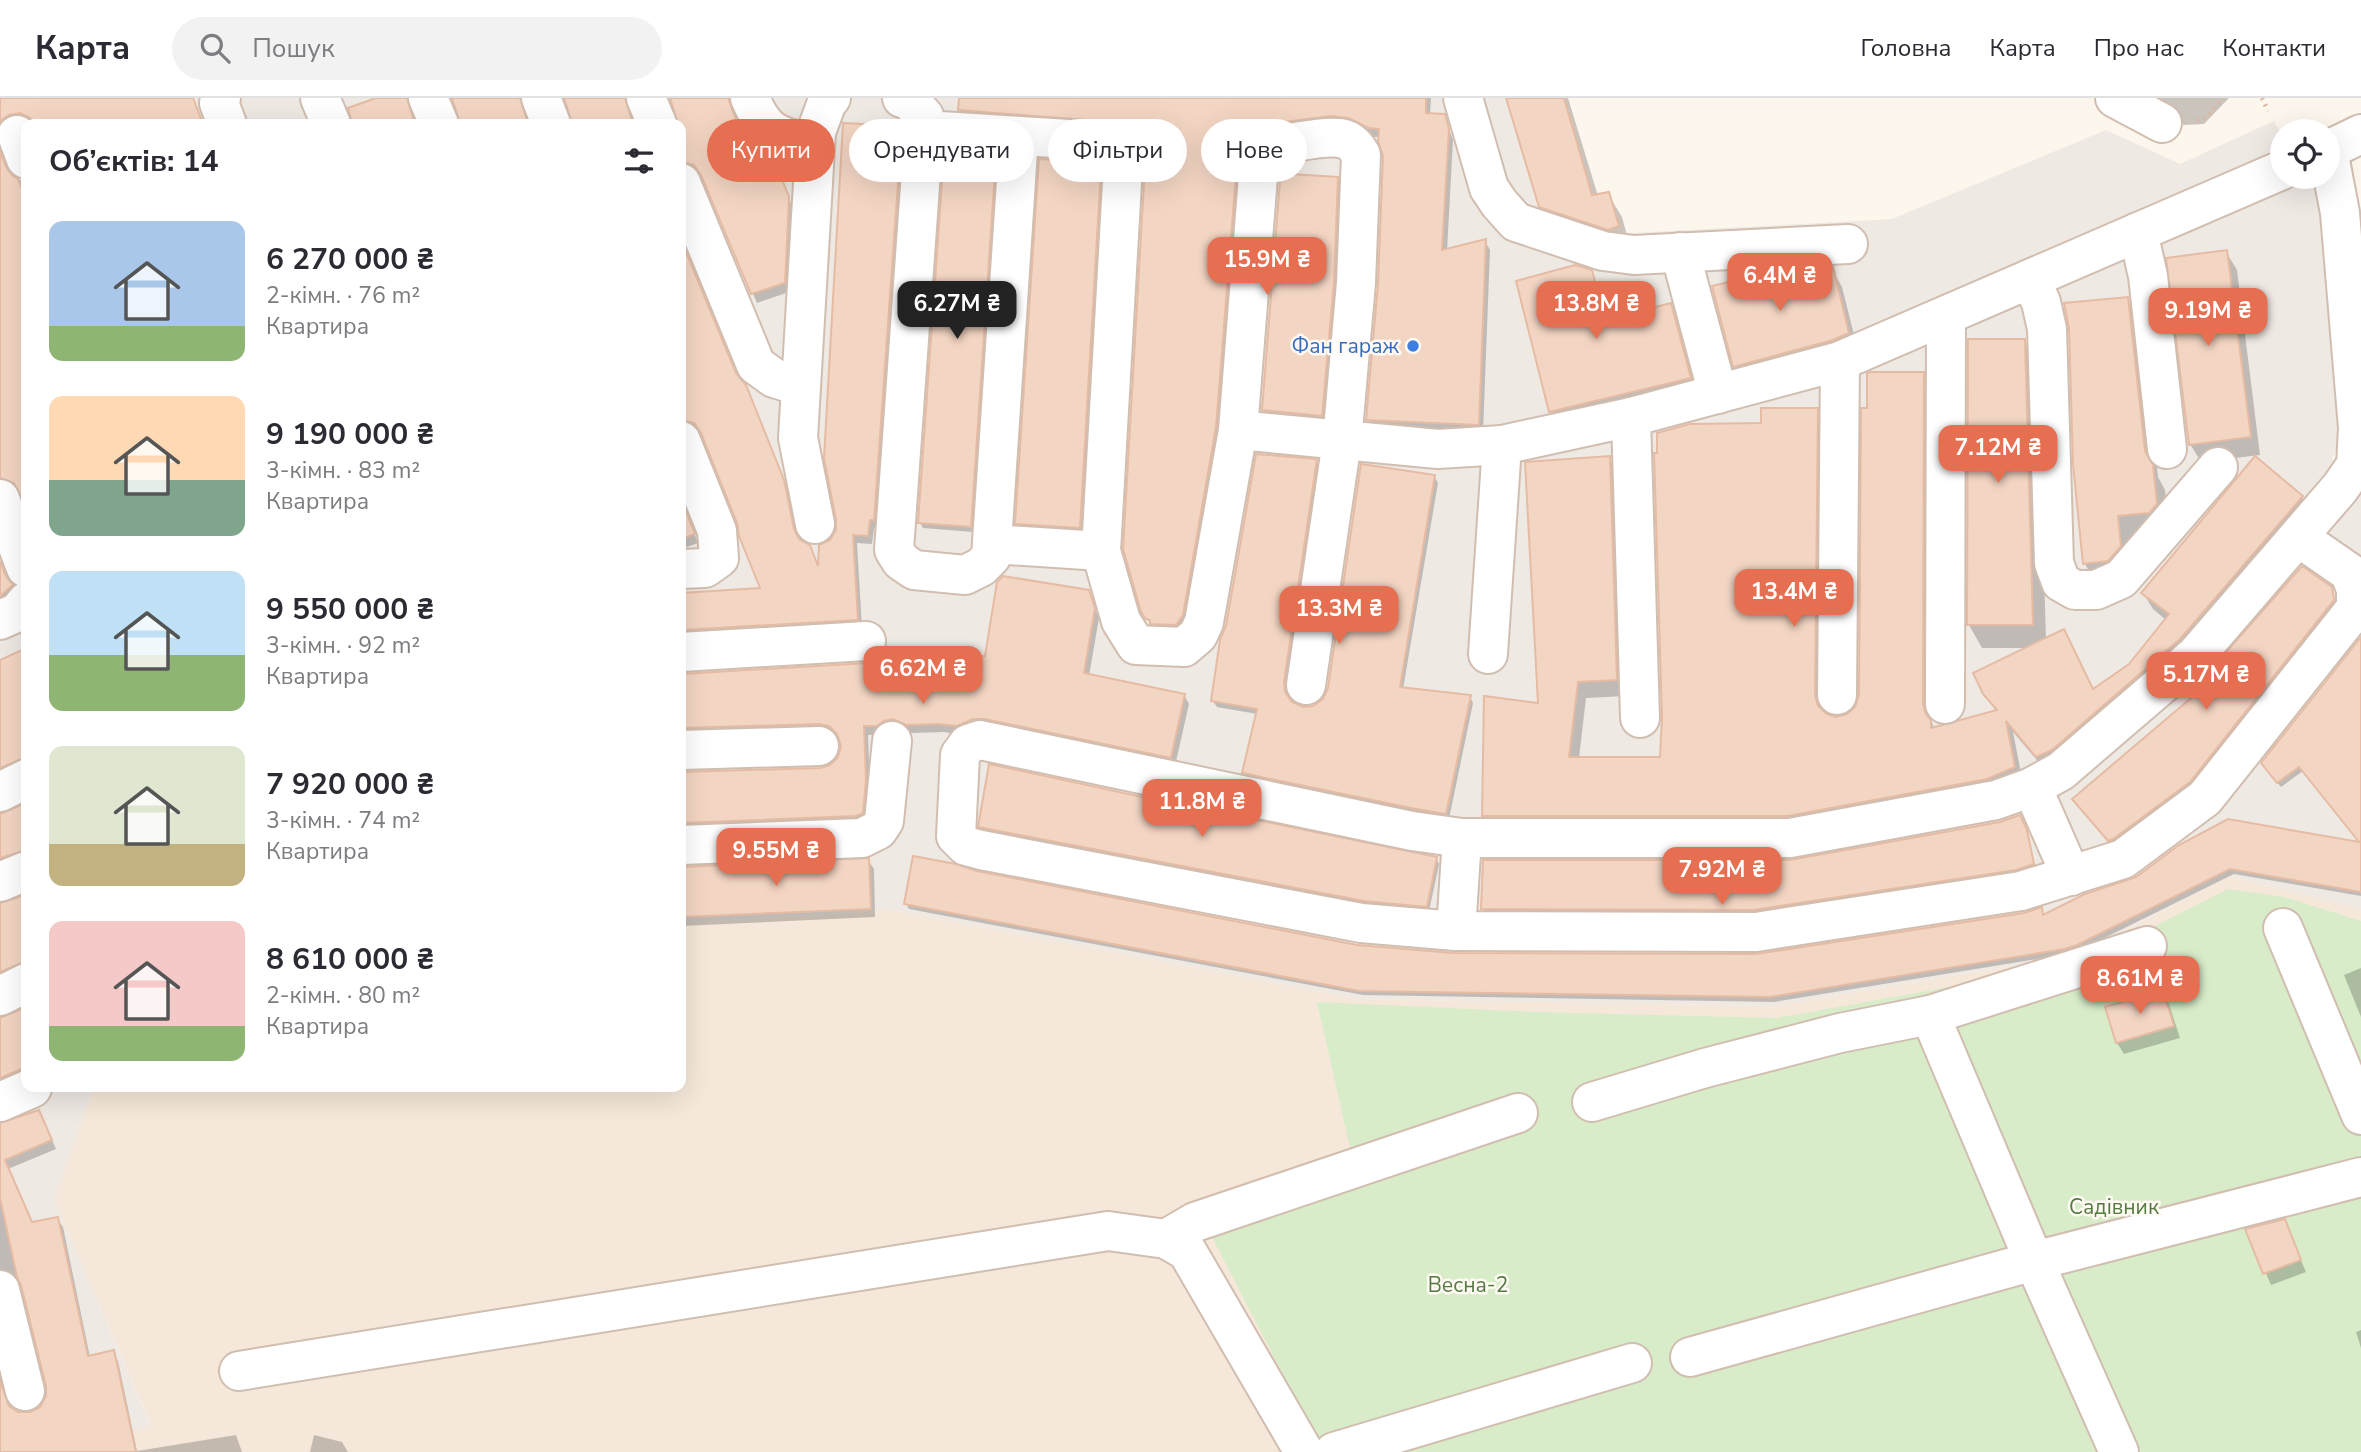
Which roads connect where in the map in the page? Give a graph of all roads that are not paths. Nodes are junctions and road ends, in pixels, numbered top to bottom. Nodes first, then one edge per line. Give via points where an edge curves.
1 (220, 98) edge
2 (320, 98) edge
3 (428, 98) edge
4 (541, 98) edge
5 (646, 98) edge
6 (750, 98) edge
7 (831, 98) edge
8 (902, 98) edge
9 (1463, 98) edge
10 (2115, 98) edge
11 (225, 119) edge
12 (329, 119) edge
13 (437, 119) edge
14 (549, 119) edge
15 (655, 119) edge
16 (760, 119) edge
17 (821, 119) edge
18 (924, 119) edge
19 (2162, 123) dead end
20 (2361, 134) edge
21 (1034, 137) edge
22 (2340, 144) edge
23 (2270, 175) edge
24 (813, 182) edge
25 (921, 182) edge
26 (1016, 182) edge
27 (2335, 189) edge
28 (686, 195) edge
29 (2138, 232) junction
30 (1848, 244) dead end
31 (1680, 252) junction
32 (2029, 279) junction
33 (1945, 316) junction
34 (1840, 361) junction
35 (800, 386) junction
36 (1718, 394) junction
37 (1631, 417) junction
38 (1238, 430) junction
39 (1342, 440) junction
40 (1502, 446) junction
41 (2167, 449) dead end
42 (686, 453) edge
43 (2218, 467) dead end
44 (0, 499) edge
45 (815, 524) dead end
46 (2298, 537) junction
47 (992, 544) junction
48 (1101, 551) junction
49 (21, 555) edge
50 (686, 569) edge
51 (21, 608) edge
52 (0, 620) edge
53 (866, 641) dead end
54 (686, 652) edge
55 (1488, 654) dead end
56 (1306, 685) dead end
57 (1837, 695) dead end
58 (1945, 704) dead end
59 (1640, 718) dead end
60 (892, 741) dead end
61 (819, 746) dead end
62 (686, 750) edge
63 (21, 782) edge
64 (2032, 787) junction
65 (0, 792) edge
66 (1462, 838) junction
67 (686, 845) edge
68 (21, 872) edge
69 (2071, 876) junction
70 (0, 882) edge
71 (2283, 928) dead end
72 (1456, 931) junction
73 (2147, 946) dead end
74 (21, 986) edge
75 (0, 996) edge
76 (1930, 1015) junction
77 (1592, 1102) dead end
78 (1518, 1113) dead end
79 (2361, 1115) edge
80 (2361, 1177) edge
81 (1166, 1239) junction
82 (2034, 1261) junction
83 (0, 1290) edge
84 (1690, 1357) dead end
85 (1632, 1363) dead end
86 (239, 1371) dead end
87 (25, 1391) dead end
88 (1304, 1452) edge
89 (1335, 1452) edge
90 (2119, 1452) edge

1 - 11 street
2 - 12 street
3 - 13 street
4 - 14 street
5 - 15 street
6 - 16 street
7 - 17 street
8 - 18 street
9 - 31 street via 1489,188 1516,222 1603,251 1633,255
10 - 19 street
20 - 22 street
21 - 48 street via 1102,141 1115,148 1123,165
23 - 29 street
24 - 35 street
25 - 47 street via 894,550 914,570 965,575 991,557
26 - 47 street
27 - 46 street via 2358,428 2356,465
28 - 35 street via 757,365 774,378
29 - 32 street
29 - 41 street via 2148,276
30 - 31 street
31 - 36 street
32 - 33 street
32 - 43 street via 2048,329 2054,563 2061,582 2075,590 2096,590 2120,579
33 - 34 street
33 - 58 street
34 - 36 street
34 - 57 street
35 - 45 street via 798,438
36 - 37 street
37 - 40 street
37 - 59 street
38 - 39 street
38 - 39 street via 1262,152 1274,145 1339,138 1354,144 1361,155 1356,283
38 - 48 street via 1198,635 1184,647 1136,645 1121,621
39 - 40 street via 1438,449
39 - 56 street
40 - 55 street
42 - 50 street via 718,531 719,558 705,568
44 - 49 street
46 - 64 street via 2196,655 2061,771
46 - 69 street via 2350,573 2356,608 2205,797 2123,859
47 - 48 street
51 - 52 street
53 - 54 street
60 - 67 street via 884,821 878,830 862,838
61 - 62 street
63 - 65 street
64 - 66 street via 1996,800 1790,838
64 - 69 street
66 - 72 street
66 - 72 street via 980,740 968,744 960,755 956,836 966,846 1361,923
68 - 70 street
69 - 72 street via 2021,891 1756,932
71 - 79 street
73 - 76 street
74 - 75 street
76 - 77 street via 1705,1068
76 - 82 street
78 - 81 street via 1206,1218
80 - 82 street
81 - 86 street via 1108,1231
81 - 88 street via 1186,1251
82 - 84 street
82 - 90 street
83 - 87 street
85 - 89 street

